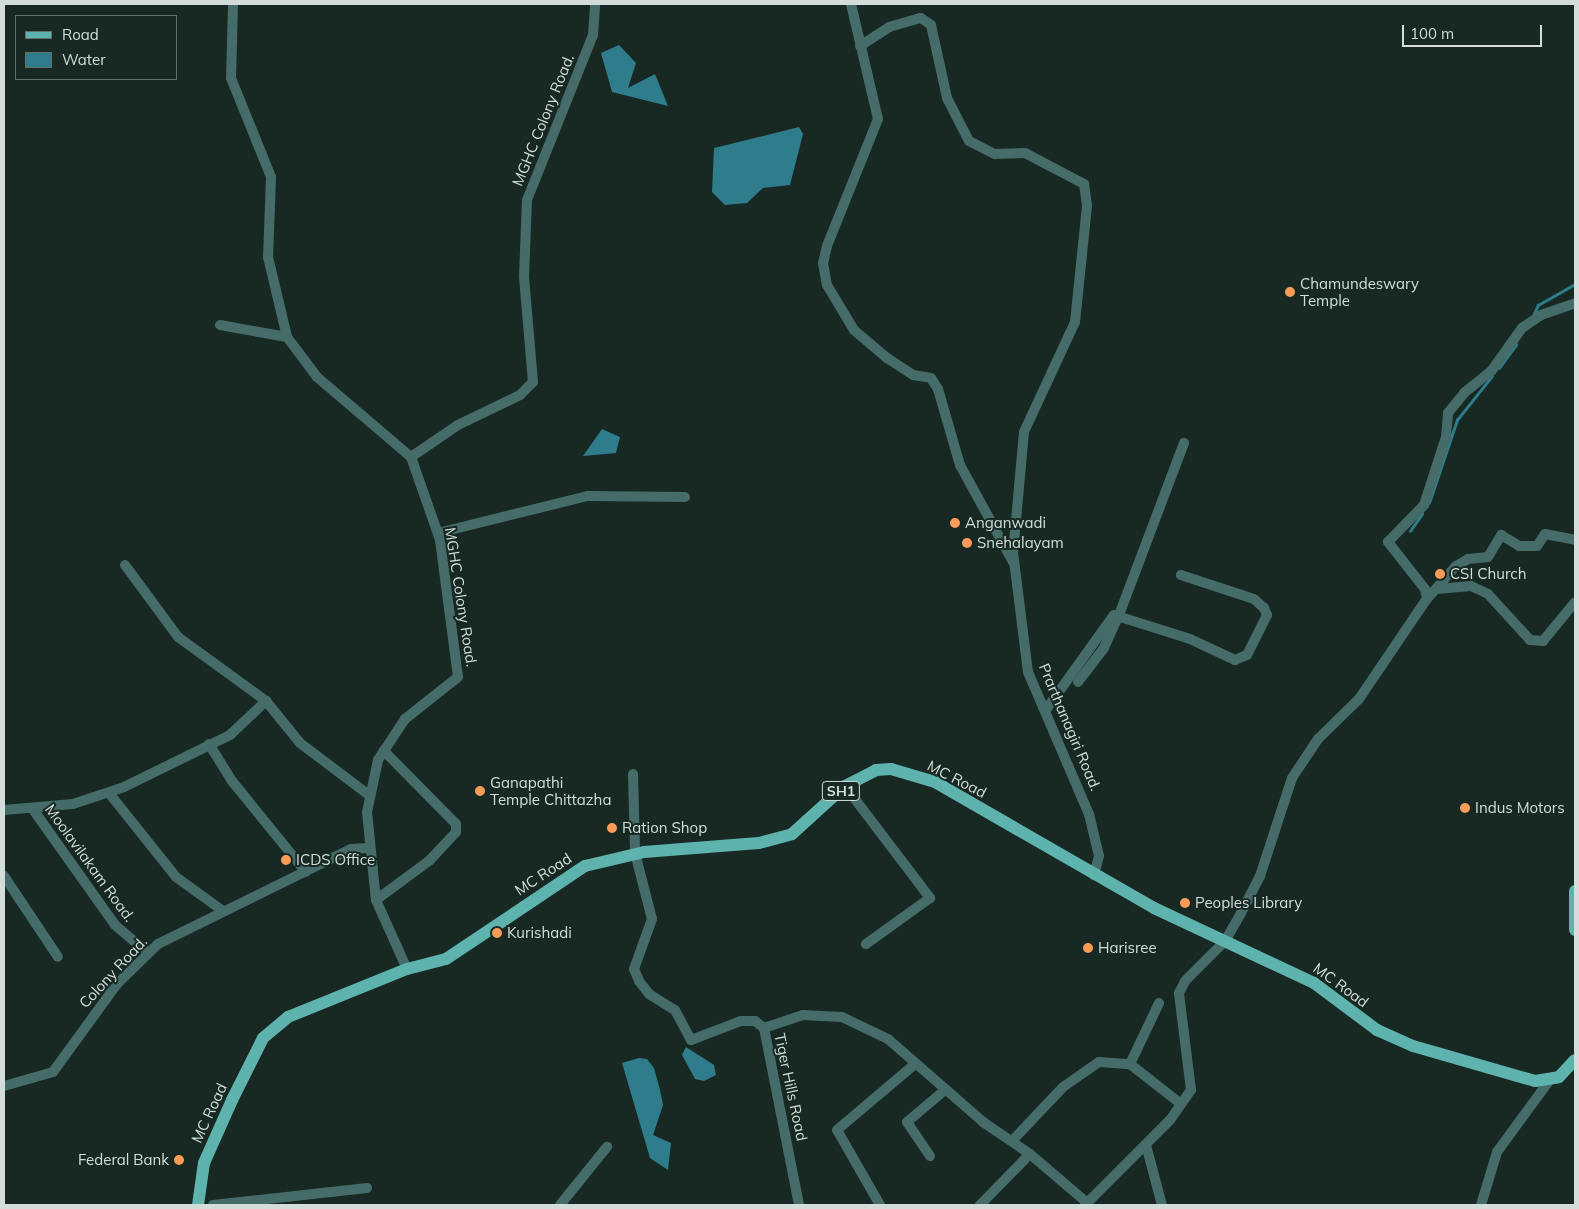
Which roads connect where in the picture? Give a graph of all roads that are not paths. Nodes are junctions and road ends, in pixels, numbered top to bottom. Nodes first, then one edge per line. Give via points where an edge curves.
1 (233, 4) edge
2 (595, 4) edge
3 (851, 4) edge
4 (860, 46) junction
5 (1575, 303) edge
6 (220, 325) dead end
7 (286, 337) junction
8 (1184, 443) dead end
9 (411, 457) junction
10 (685, 497) dead end
11 (438, 533) junction
12 (1575, 540) edge
13 (1014, 564) junction
14 (125, 565) dead end
15 (1181, 575) dead end
16 (1437, 589) junction
17 (1427, 598) junction
18 (1575, 602) edge
19 (1119, 615) junction
20 (1078, 682) dead end
21 (266, 701) junction
22 (1045, 711) junction
23 (209, 744) junction
24 (384, 751) junction
25 (633, 774) dead end
26 (845, 786) junction
27 (109, 793) junction
28 (370, 796) junction
29 (32, 808) junction
30 (4, 810) edge
31 (368, 848) junction
32 (635, 854) junction
33 (306, 872) junction
34 (1094, 875) junction
35 (4, 876) edge
36 (1575, 891) edge
37 (376, 900) junction
38 (223, 911) junction
39 (1575, 930) edge
40 (1225, 941) junction
41 (866, 944) dead end
42 (148, 953) junction
43 (58, 957) dead end
44 (407, 969) junction
45 (1159, 1003) dead end
46 (764, 1028) junction
47 (1575, 1060) edge
48 (915, 1064) junction
49 (1130, 1064) junction
50 (1549, 1081) junction
51 (4, 1086) edge
52 (945, 1090) junction
53 (1182, 1104) junction
54 (1012, 1142) junction
55 (1146, 1145) junction
56 (607, 1147) dead end
57 (1030, 1154) junction
58 (930, 1156) dead end
59 (367, 1188) dead end
60 (1085, 1203) edge
61 (198, 1205) edge
62 (213, 1205) edge
63 (560, 1205) edge
64 (799, 1205) edge
65 (880, 1205) edge
66 (980, 1205) edge
67 (1162, 1205) edge
68 (1481, 1205) edge

1 - 7 street via 231,78 271,177 268,257
2 - 9 street, MGHC Colony Road. via 593,35 528,200 524,277 533,382 520,395 458,424
3 - 4 street
4 - 13 street via 878,119 827,246 823,263 827,285 854,330 913,375 931,378 938,389 960,465
4 - 13 street, Prarthanagiri Road. via 889,27 921,18 932,26 947,98 969,141 995,154 1025,154 1084,184 1087,206 1075,322 1024,432
5 - 17 street via 1541,315 1522,328 1492,370 1464,393 1448,413 1446,438 1424,505 1388,542 1425,589
6 - 7 street
7 - 9 street via 317,376
8 - 19 street
9 - 11 street, MGHC Colony Road.
10 - 11 street via 588,496
11 - 24 street, MGHC Colony Road. via 458,677 405,719
12 - 16 street via 1545,534 1537,546 1520,546 1501,535 1488,557 1468,559 1456,566
13 - 22 street, Prarthanagiri Road. via 1028,672
14 - 21 street via 178,638
15 - 19 street via 1254,599 1264,608 1268,615 1247,655 1235,660
16 - 17 street
16 - 18 street via 1471,586 1488,594 1530,640 1543,641
17 - 40 street via 1381,671 1359,699 1318,739 1292,778 1260,876
19 - 20 street via 1104,648
19 - 22 street via 1109,618
21 - 23 street via 230,735
21 - 28 street via 300,742
22 - 34 street, Prarthanagiri Road. via 1076,775 1092,824 1099,856
23 - 27 street
23 - 33 street via 220,754
24 - 28 street, MGHC Colony Road.
24 - 37 street via 456,824 456,832 430,860
25 - 32 street
26 - 32 main road, MC Road / SH1 via 804,825 778,839
26 - 34 main road, MC Road / SH1 via 863,775 891,769 935,782
26 - 41 street via 930,898
27 - 29 street via 73,804
27 - 38 street via 176,876
28 - 31 street, MGHC Colony Road.
29 - 30 street
29 - 42 street, Moolavilakam Road. via 115,925
31 - 33 street, Colony Road. via 351,849
31 - 37 street, MGHC Colony Road.
32 - 44 main road, MC Road / SH1 via 585,866 446,958
32 - 46 street, Tiger Hills Road via 652,918 634,969 639,981 649,994 675,1010 691,1040 741,1021 754,1021
33 - 38 street, Colony Road.
34 - 40 main road, MC Road / SH1
35 - 43 street
36 - 39 main road
37 - 44 street, MGHC Colony Road.
38 - 42 street, Colony Road. via 194,923
40 - 50 main road, MC Road / SH1 via 1314,983 1369,1025 1413,1046 1520,1078
40 - 53 street via 1184,981 1179,993 1191,1090
42 - 51 street, Colony Road. via 80,1030 53,1072
44 - 61 main road, MC Road / SH1 via 288,1017 264,1038 204,1162
45 - 49 street
46 - 48 street via 803,1015 842,1017 888,1039
46 - 64 street, Tiger Hills Road
47 - 50 main road
48 - 52 street
48 - 65 street via 837,1130
49 - 53 street
49 - 54 street via 1099,1062 1063,1086
50 - 68 street via 1497,1152
52 - 54 street
52 - 58 street via 906,1122
53 - 55 street
54 - 57 street
55 - 60 street
55 - 67 street
56 - 63 street
57 - 60 street
57 - 66 street
59 - 62 street

